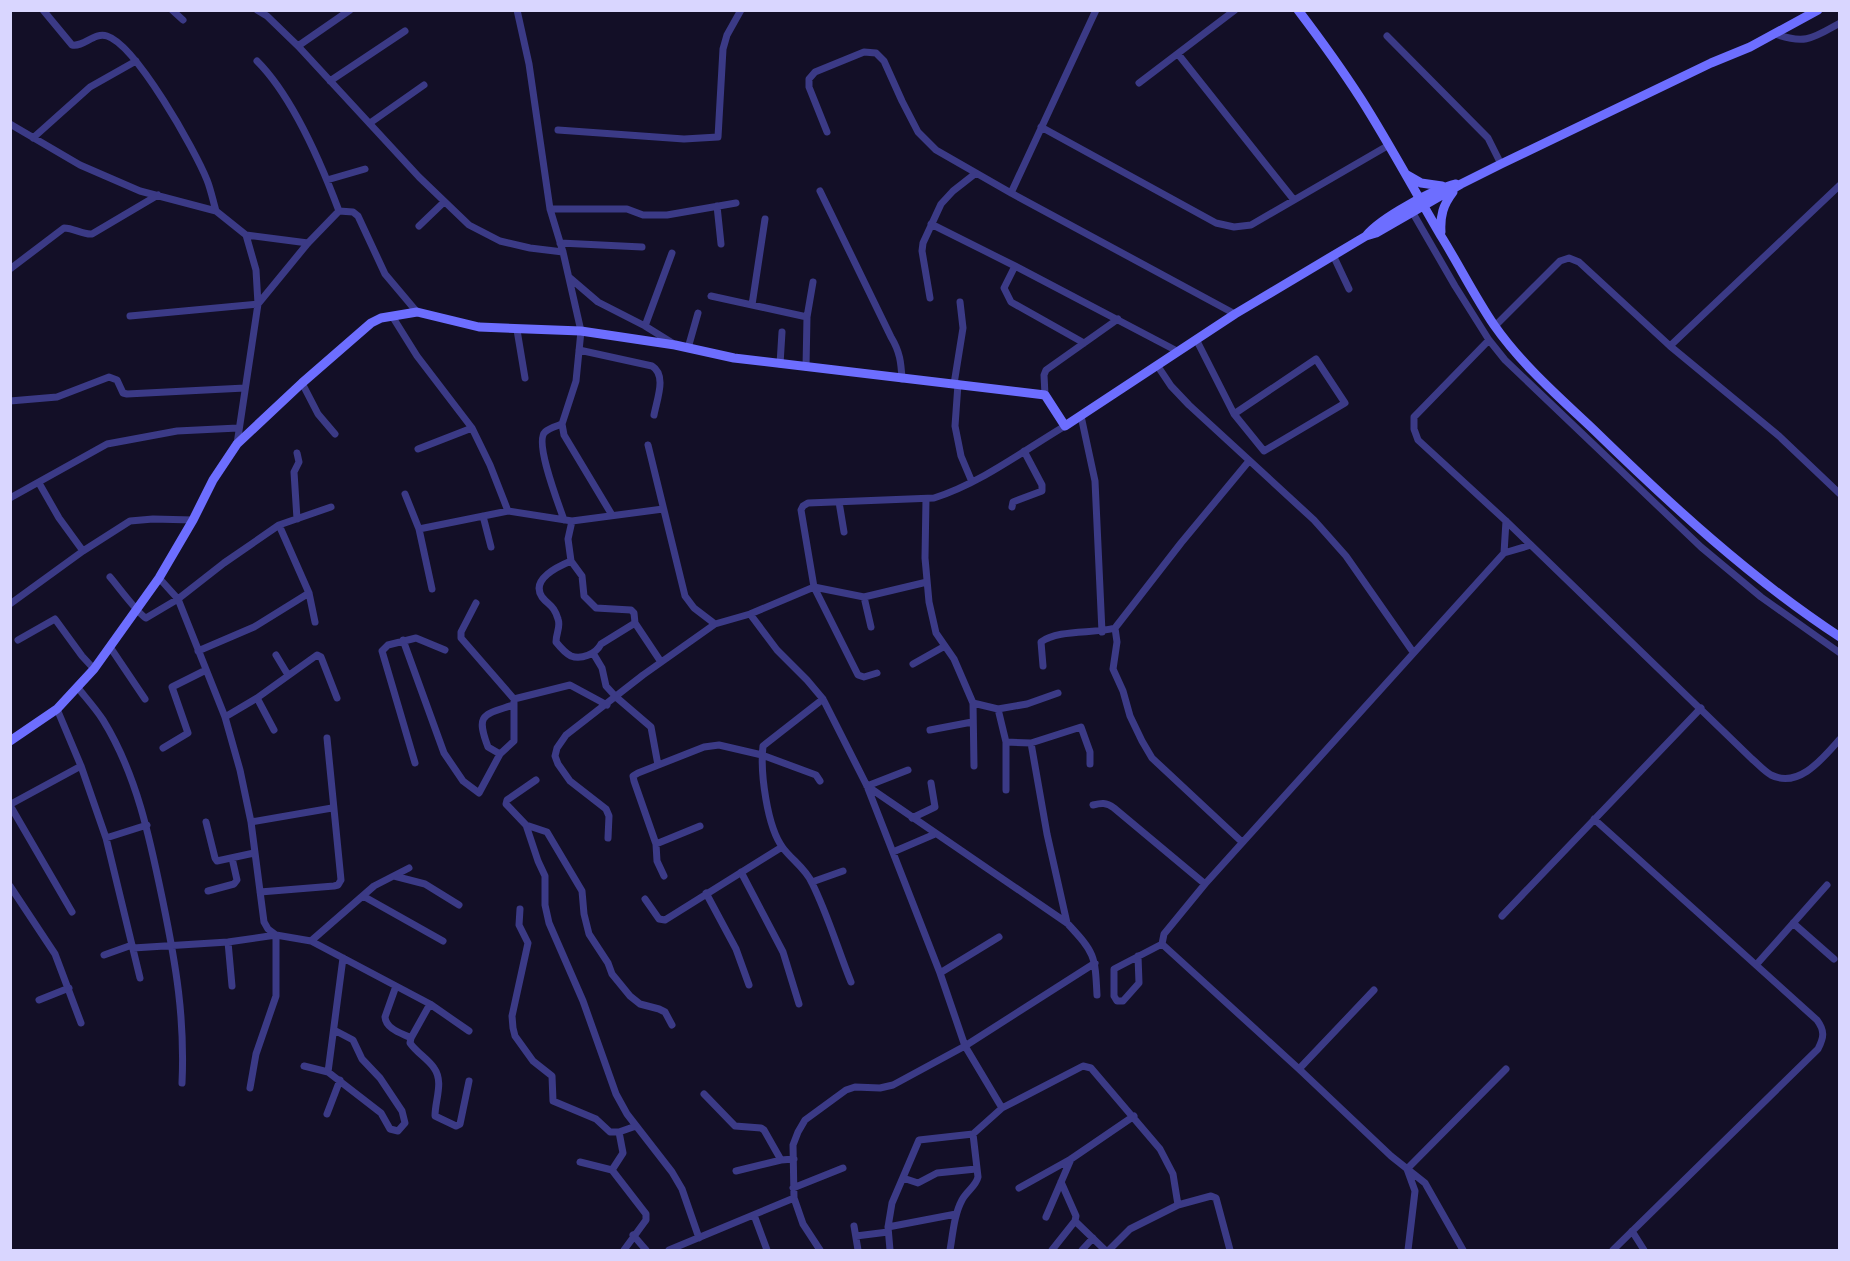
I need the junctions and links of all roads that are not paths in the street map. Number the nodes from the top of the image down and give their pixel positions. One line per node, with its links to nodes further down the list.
1 (43, 10): 19 (street)
2 (172, 10): 12 (street)
3 (257, 10): 11 (street)
4 (350, 10): 17 (street)
5 (517, 10): 47 (street)
6 (741, 10): 27 (street)
7 (1096, 10): 26 (street)
8 (1235, 10): 18 (street)
9 (1298, 10): 30 (main road)
10 (1818, 10): 15 (main road)
11 (270, 13): 17 (street)
12 (183, 20)
13 (1839, 23): 15 (street)
14 (405, 31): 21 (street)
15 (1775, 34): 31 (main road)
16 (1387, 36): 31 (street)
17 (298, 46): 21 (street)
18 (1178, 54): 22 (street); 41 (street)
19 (136, 61): 29 (street); 48 (street)
20 (256, 61): 35 (street)
21 (330, 81): 24 (street)
22 (1139, 83)
23 (424, 85): 24 (street)
24 (370, 123): 42 (street)
25 (10, 124): 29 (street)
26 (1041, 127): 39 (street); 41 (street)
27 (558, 130)
28 (827, 132): 33 (street)
29 (33, 138): 40 (street)
30 (1389, 146): 34 (main road); 41 (street)
31 (1501, 164): 37 (main road)
32 (365, 169): 35 (street)
33 (976, 173): 39 (street); 51 (street)
34 (1405, 174): 37 (main road); 44 (main road)
35 (327, 180): 49 (street)
36 (1839, 185): 88 (street)
37 (1457, 186): 44 (main road); 53 (main road)
38 (820, 191): 96 (street)
39 (1011, 193): 74 (street)
40 (158, 195): 48 (street); 63 (street)
41 (1294, 200)
42 (444, 202): 52 (street); 59 (street)
43 (736, 203): 45 (street)
44 (1421, 203): 46 (main road); 53 (main road)
45 (717, 206): 47 (street); 57 (street)
46 (1411, 208): 61 (main road); 85 (street)
47 (550, 209): 56 (street)
48 (216, 211): 54 (street)
49 (339, 211): 55 (street); 72 (street)
50 (765, 219): 71 (street)
51 (931, 224): 62 (street); 68 (street)
52 (419, 226)
53 (1441, 234): 80 (main road)
54 (246, 235): 55 (street); 70 (street)
55 (308, 243): 70 (street)
56 (560, 243): 58 (street); 59 (street)
57 (721, 244)
58 (642, 247)
59 (563, 252): 64 (street)
60 (672, 253): 79 (street)
61 (1334, 255): 66 (street); 74 (main road)
62 (1015, 266): 78 (street); 86 (street)
63 (10, 269)
64 (568, 276): 79 (street); 82 (street)
65 (813, 282): 77 (street)
66 (1349, 289)
67 (711, 296): 71 (street)
68 (930, 297)
69 (960, 302): 98 (street)
70 (258, 304): 75 (street); 99 (street)
71 (752, 305): 77 (street)
72 (417, 312): 76 (main road); 81 (main road)
73 (698, 314): 89 (street)
74 (1235, 314): 84 (main road)
75 (130, 316)
76 (392, 316): 97 (main road); 110 (street)
77 (807, 317): 94 (street)
78 (1118, 319): 86 (street); 91 (street)
79 (645, 326): 87 (street)
80 (1495, 326): 88 (street); 102 (main road)
81 (517, 330): 82 (main road); 95 (street)
82 (581, 331): 87 (main road); 90 (street)
83 (782, 332): 92 (street)
84 (1196, 339): 91 (main road); 105 (street)
85 (1488, 340): 103 (street); 134 (street)
86 (1084, 343): 100 (street)
87 (675, 345): 89 (main road)
88 (1671, 346): 121 (street)
89 (688, 348): 92 (main road)
90 (579, 350): 104 (street); 107 (street)
91 (1177, 351): 93 (main road)
92 (780, 364): 94 (main road)
93 (1157, 366): 106 (main road); 117 (street)
94 (806, 367): 96 (main road)
95 (525, 378)
96 (902, 379): 98 (main road)
97 (302, 383): 111 (street); 112 (main road)
98 (956, 384): 100 (main road); 118 (street)
99 (245, 388): 101 (street); 109 (street)
100 (1045, 395): 108 (main road)
101 (11, 402)
102 (1566, 404): 103 (street); 161 (main road)
103 (1558, 412): 170 (street)
104 (654, 414)
105 (1234, 414): 105 (street)
106 (1081, 416): 108 (main road); 160 (street)
107 (562, 424): 129 (street); 133 (street)
108 (1065, 426): 115 (street)
109 (238, 428): 112 (street); 119 (street)
110 (472, 428): 114 (street); 128 (street)
111 (335, 434)
112 (237, 444): 132 (main road)
113 (648, 445): 127 (street)
114 (418, 449)
115 (1024, 451): 118 (street); 126 (street)
116 (297, 453): 131 (street)
117 (1249, 461): 159 (street); 168 (street)
118 (972, 482): 123 (street)
119 (39, 483): 122 (street); 140 (street)
120 (405, 494): 136 (street)
121 (1839, 494)
122 (10, 498)
123 (926, 499): 124 (street); 145 (street)
124 (839, 502): 137 (street); 146 (street)
125 (331, 507): 131 (street)
126 (1012, 507)
127 (663, 509): 129 (street); 157 (street)
128 (508, 511): 130 (street); 133 (street)
129 (612, 515): 133 (street)
130 (483, 516): 136 (street); 139 (street)
131 (297, 519): 135 (street)
132 (193, 520): 140 (street); 144 (main road)
133 (568, 520): 142 (street)
134 (1506, 521): 138 (street); 141 (street)
135 (279, 525): 148 (street); 150 (street)
136 (419, 529): 147 (street)
137 (844, 532)
138 (1531, 545): 141 (street); 189 (street)
139 (491, 547)
140 (83, 551): 152 (street)
141 (1504, 553): 168 (street)
142 (571, 561): 156 (street); 169 (street)
143 (110, 577): 153 (street)
144 (159, 578): 150 (street); 153 (main road)
145 (927, 582): 149 (street); 164 (street)
146 (813, 587): 149 (street); 154 (street); 177 (street)
147 (432, 589)
148 (309, 593): 155 (street); 167 (street)
149 (864, 597): 158 (street)
150 (178, 599): 153 (street); 167 (street)
151 (476, 603): 186 (street)
152 (10, 604)
153 (138, 608): 165 (main road)
154 (750, 614): 157 (street); 185 (street)
155 (315, 622)
156 (634, 623): 169 (street); 172 (street)
157 (715, 624): 172 (street)
158 (872, 627)
159 (1115, 628): 160 (street); 227 (street)
160 (1102, 632): 174 (street)
161 (1839, 637)
162 (18, 640): 175 (street)
163 (403, 640): 166 (street); 202 (street); 204 (street)
164 (945, 646): 173 (street); 187 (street)
165 (110, 647): 175 (main road); 184 (street)
166 (445, 650)
167 (198, 651): 176 (street)
168 (1413, 652): 227 (street)
169 (593, 653): 181 (street)
170 (1839, 653)
171 (276, 655): 178 (street)
172 (661, 662): 181 (street)
173 (913, 664)
174 (1042, 666)
175 (94, 669): 179 (main road)
176 (206, 670): 192 (street); 201 (street)
177 (877, 673)
178 (288, 675): 182 (street); 183 (street)
179 (78, 688): 190 (main road); 221 (street)
180 (1058, 693): 191 (street)
181 (616, 697): 188 (street); 206 (street)
182 (258, 698): 192 (street); 194 (street)
183 (337, 698)
184 (145, 699)
185 (823, 699): 203 (street); 213 (street)
186 (514, 702): 188 (street); 202 (street); 202 (street)
187 (973, 702): 191 (street); 193 (street)
188 (607, 705): 226 (street)
189 (1701, 708): 197 (street); 218 (street)
190 (57, 709): 198 (main road); 207 (street)
191 (998, 709): 199 (street)
192 (225, 717): 220 (street)
193 (972, 722): 195 (street); 208 (street)
194 (274, 730)
195 (930, 730)
196 (327, 738): 216 (street)
197 (1839, 739)
198 (10, 741)
199 (1006, 742): 200 (street); 214 (street)
200 (1031, 743): 205 (street); 251 (street)
201 (163, 748)
202 (500, 754)
203 (762, 755): 206 (street); 211 (street); 229 (street)
204 (416, 763)
205 (1090, 764)
206 (658, 765): 228 (street)
207 (81, 766): 225 (street); 249 (street)
208 (974, 766)
209 (908, 770): 213 (street)
210 (536, 780): 222 (street)
211 (820, 781)
212 (932, 783): 217 (street)
213 (867, 786): 217 (street); 230 (street)
214 (1006, 789)
215 (1092, 805): 239 (street)
216 (332, 808): 220 (street); 243 (street)
217 (912, 818): 224 (street)
218 (1594, 819): 250 (street); 266 (street)
219 (206, 822): 232 (street)
220 (251, 822): 231 (street)
221 (147, 825): 225 (street); 260 (street)
222 (526, 825): 280 (street); 297 (street)
223 (700, 826): 228 (street)
224 (935, 834): 230 (street); 251 (street)
225 (106, 838): 259 (street)
226 (608, 838)
227 (1242, 842): 239 (street)
228 (656, 844): 237 (street)
229 (782, 847): 235 (street); 238 (street)
230 (893, 852): 267 (street)
231 (255, 853): 232 (street); 243 (street)
232 (232, 858): 242 (street)
233 (409, 868): 236 (street)
234 (843, 871): 238 (street)
235 (741, 872): 244 (street); 278 (street)
236 (394, 876): 245 (street); 247 (street)
237 (664, 876)
238 (812, 882): 269 (street)
239 (1205, 884): 258 (street)
240 (1827, 885): 252 (street)
241 (10, 886): 273 (street)
242 (208, 891)
243 (260, 892): 253 (street)
244 (706, 893): 246 (street); 270 (street)
245 (363, 897): 255 (street); 256 (street)
246 (645, 899)
247 (459, 905)
248 (520, 909): 298 (street)
249 (72, 912)
250 (1502, 916)
251 (1067, 923): 265 (street)
252 (1793, 923): 264 (street); 266 (street)
253 (276, 935): 255 (street); 257 (street); 292 (street)
254 (999, 937): 267 (street)
255 (311, 941): 263 (street)
256 (443, 941)
257 (228, 942): 260 (street); 271 (street)
258 (1162, 944): 262 (street); 286 (street)
259 (133, 946): 260 (street); 261 (street); 268 (street)
260 (172, 946): 291 (street)
261 (104, 955)
262 (1138, 956): 262 (street)
263 (343, 958): 272 (street); 281 (street)
264 (1834, 959)
265 (1095, 963): 275 (street); 284 (street)
266 (1756, 965): 321 (street)
267 (940, 973): 284 (street)
268 (140, 978)
269 (851, 982)
270 (749, 985)
271 (232, 986)
272 (396, 986): 277 (street); 283 (street)
273 (69, 988): 276 (street); 279 (street)
274 (1374, 990): 286 (street)
275 (1097, 995)
276 (39, 1000)
277 (430, 1004): 282 (street); 283 (street)
278 (800, 1004)
279 (81, 1023)
280 (672, 1025)
281 (334, 1030): 288 (street); 289 (street)
282 (469, 1031)
283 (411, 1038): 290 (street)
284 (965, 1046): 294 (street); 300 (street)
285 (304, 1066): 288 (street)
286 (1299, 1069): 306 (street)
287 (1506, 1069): 306 (street)
288 (328, 1072): 289 (street)
289 (340, 1080): 295 (street)
290 (469, 1081)
291 (182, 1083)
292 (250, 1088)
293 (704, 1094): 302 (street)
294 (1002, 1108): 296 (street); 299 (street)
295 (327, 1114)
296 (1134, 1116): 301 (street); 314 (street)
297 (636, 1125): 298 (street); 324 (street)
298 (619, 1132): 307 (street)
299 (973, 1134): 305 (street); 309 (street)
300 (794, 1159): 302 (street); 311 (street)
301 (1071, 1159): 310 (street); 312 (street)
302 (781, 1160): 308 (street)
303 (580, 1162): 307 (street)
304 (843, 1168): 311 (street)
305 (976, 1169): 309 (street); 315 (street)
306 (1407, 1169): 338 (street); 339 (street)
307 (612, 1170): 322 (street)
308 (736, 1172)
309 (903, 1178): 320 (street)
310 (1061, 1182): 317 (street); 318 (street)
311 (793, 1188): 313 (street)
312 (1019, 1188)
313 (794, 1198): 316 (street); 331 (street)
314 (1178, 1205): 336 (street); 337 (street)
315 (956, 1214): 320 (street); 333 (street)
316 (754, 1215): 324 (street); 330 (street)
317 (1046, 1217)
318 (1075, 1221): 325 (street); 334 (street)
319 (854, 1226): 323 (street)
320 (888, 1229): 323 (street); 326 (street)
321 (1632, 1231): 340 (street); 341 (street)
322 (633, 1235): 327 (street); 328 (street)
323 (856, 1236): 332 (street)
324 (699, 1238): 329 (street)
325 (1093, 1238): 335 (street); 336 (street)
326 (889, 1250)
327 (624, 1251)
328 (646, 1251)
329 (669, 1251)
330 (767, 1251)
331 (820, 1251)
332 (858, 1251)
333 (950, 1251)
334 (1052, 1251)
335 (1082, 1251)
336 (1106, 1251)
337 (1230, 1251)
338 (1408, 1251)
339 (1463, 1251)
340 (1612, 1251)
341 (1644, 1251)

